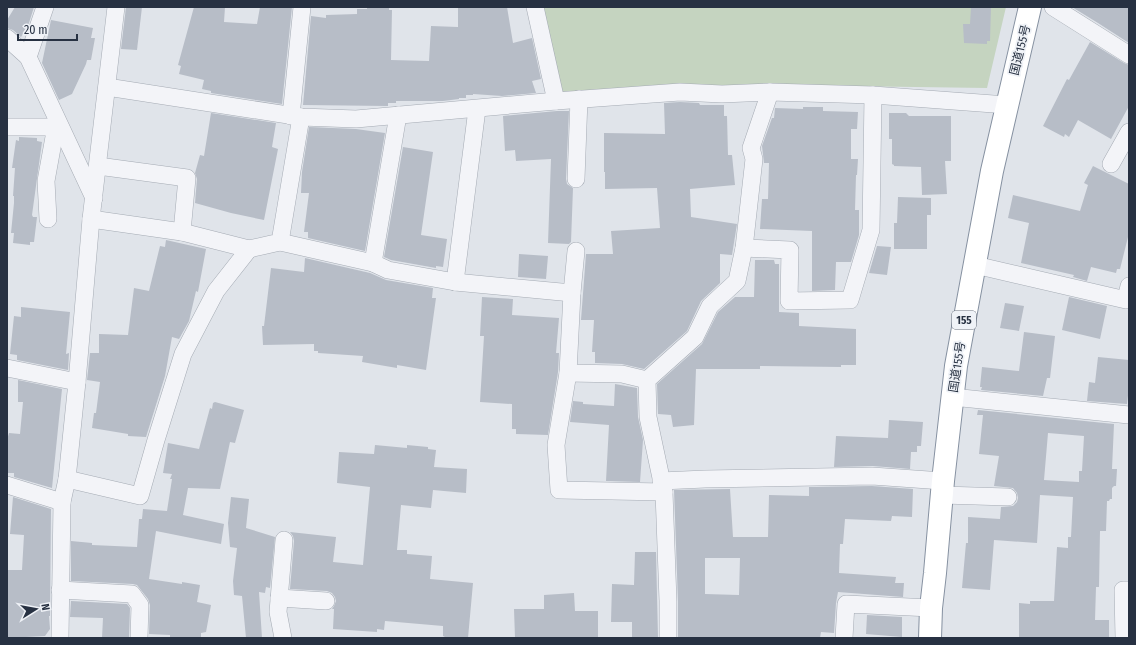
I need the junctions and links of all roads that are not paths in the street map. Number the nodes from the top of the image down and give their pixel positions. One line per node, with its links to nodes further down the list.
1 (44, 7): 9 (street)
2 (116, 7): 10 (street)
3 (302, 7): 18 (street)
4 (535, 7): 14 (street)
5 (1030, 7): 15 (highway, 国道155号 / 155)
6 (1053, 7): 8 (street)
7 (7, 38): 9 (street)
8 (1129, 55)
9 (28, 57): 19 (street)
10 (107, 87): 18 (street); 23 (street)
11 (770, 92): 12 (street); 13 (street); 30 (street)
12 (873, 95): 15 (street); 30 (street)
13 (579, 99): 14 (street); 24 (street)
14 (556, 101): 16 (street)
15 (1007, 104): 34 (highway, 国道155号 / 155)
16 (477, 108): 17 (street); 35 (street)
17 (398, 115): 18 (street); 33 (street)
18 (296, 116): 29 (street)
19 (58, 126): 20 (street); 25 (street); 26 (street)
20 (7, 127)
21 (1129, 132): 22 (street)
22 (1111, 164)
23 (98, 166): 25 (street); 28 (street)
24 (576, 179)
25 (94, 198): 27 (street)
26 (48, 219)
27 (91, 219): 28 (street); 41 (street)
28 (182, 232): 31 (street)
29 (280, 242): 31 (street); 33 (street)
30 (744, 248): 40 (street)
31 (249, 249): 44 (street)
32 (576, 251): 37 (street)
33 (373, 263): 35 (street)
34 (975, 265): 36 (street); 42 (highway, 国道155号 / 155)
35 (455, 282): 37 (street)
36 (1129, 286)
37 (572, 293): 39 (street)
38 (7, 368): 41 (street)
39 (568, 373): 40 (street); 46 (street)
40 (647, 380): 46 (street)
41 (77, 382): 44 (street)
42 (952, 397): 43 (street); 47 (highway, 国道155号 / 155)
43 (1129, 414)
44 (67, 479): 49 (street)
45 (7, 485): 49 (street)
46 (663, 487): 47 (street); 59 (street)
47 (942, 488): 48 (street); 55 (highway, 国道155号 / 155)
48 (1008, 497)
49 (62, 502): 51 (street)
50 (284, 540): 53 (street)
51 (60, 590): 56 (street); 57 (street)
52 (1129, 590): 62 (street)
53 (279, 598): 54 (street); 58 (street)
54 (326, 601)
55 (931, 608): 60 (street); 61 (highway, 国道155号 / 155)
56 (60, 638)
57 (139, 638)
58 (283, 638)
59 (668, 638)
60 (844, 638)
61 (930, 638)
62 (1124, 638)

